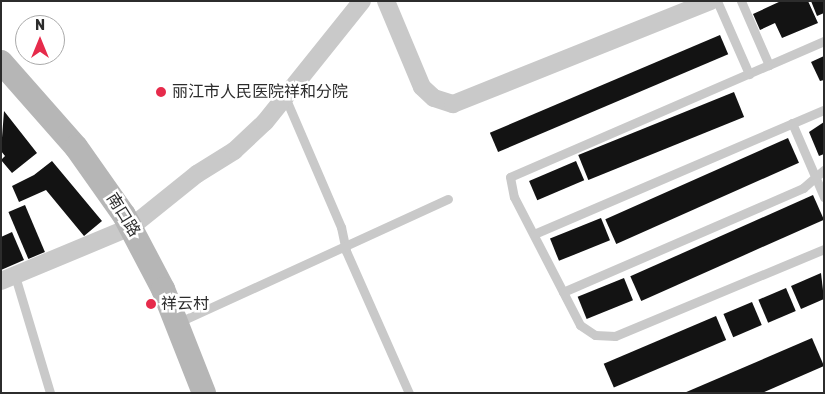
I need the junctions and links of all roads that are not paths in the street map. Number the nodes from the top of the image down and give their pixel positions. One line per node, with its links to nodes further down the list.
1 (362, 1): 10 (street)
2 (386, 1): 3 (street)
3 (710, 1)
4 (717, 1): 9 (lane)
5 (741, 1): 8 (lane)
6 (824, 41): 8 (lane)
7 (1, 62): 17 (main road, 南口路)
8 (769, 65): 9 (lane)
9 (749, 74): 18 (lane)
10 (285, 97): 17 (street); 19 (lane)
11 (824, 110): 12 (lane)
12 (792, 123): 14 (lane); 18 (lane)
13 (824, 170): 14 (lane)
14 (815, 177): 15 (lane); 22 (lane)
15 (824, 197)
16 (448, 199): 19 (lane)
17 (131, 227): 21 (street); 23 (main road, 南口路)
18 (534, 234): 22 (lane)
19 (345, 246): 23 (lane); 26 (lane)
20 (824, 249): 22 (lane)
21 (8, 278): 24 (lane)
22 (563, 292)
23 (177, 323): 25 (main road, 南口路)
24 (50, 393)
25 (204, 393)
26 (409, 393)

